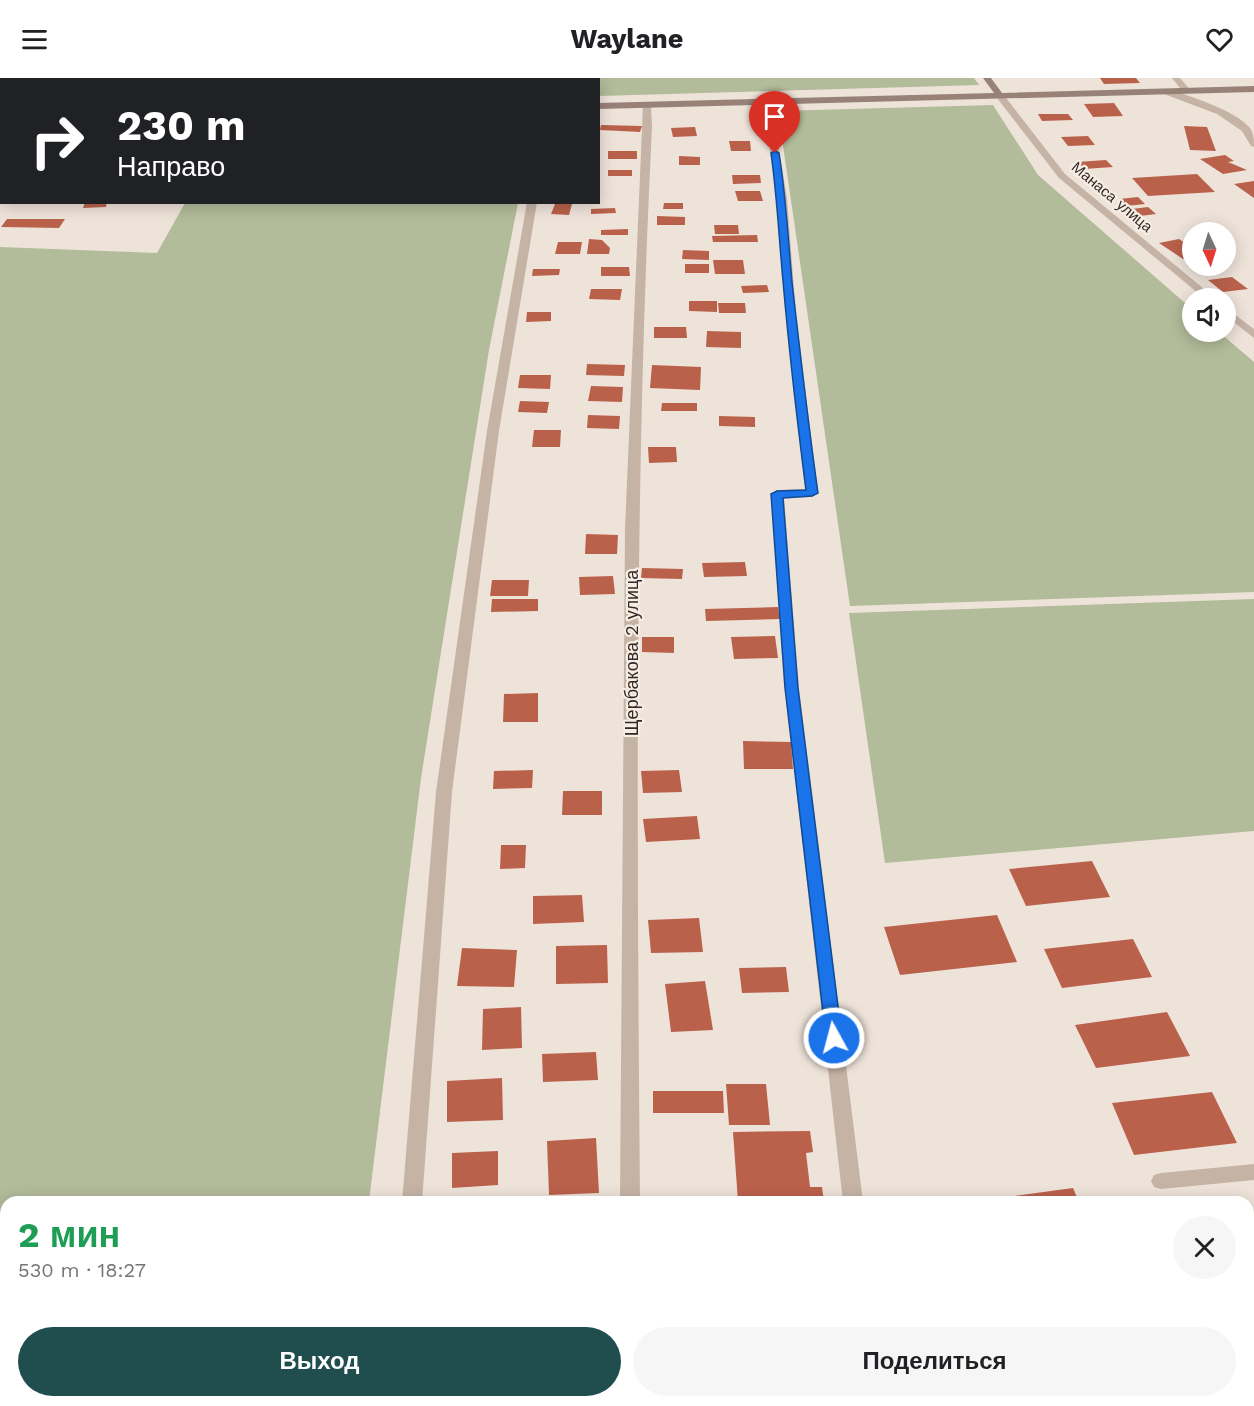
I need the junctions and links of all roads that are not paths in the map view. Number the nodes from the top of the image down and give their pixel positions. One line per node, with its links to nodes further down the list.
1 (987, 78): 6 (street, Манаса улица)
2 (1176, 78): 4 (street)
3 (1254, 89): 4 (street)
4 (1187, 91): 5 (street)
5 (1167, 92): 6 (street); 10 (street)
6 (1000, 96): 7 (street); 12 (street, Манаса улица)
7 (767, 102): 8 (street); 19 (street)
8 (647, 105): 9 (street); 18 (street, Щербакова 2 улица)
9 (600, 106)
10 (1254, 144)
11 (532, 204): 17 (street)
12 (1198, 288)
13 (1236, 320): 14 (street)
14 (1254, 335)
15 (1254, 1172): 16 (street)
16 (1161, 1181)
17 (412, 1196)
18 (630, 1196)
19 (853, 1196)

